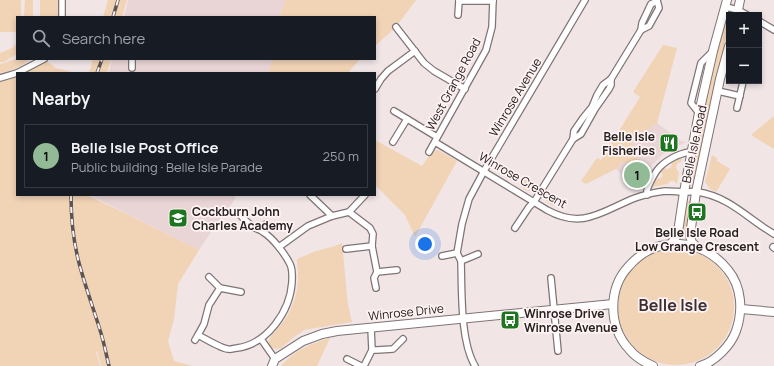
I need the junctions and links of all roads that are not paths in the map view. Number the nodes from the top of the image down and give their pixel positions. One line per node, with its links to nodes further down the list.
1 (62, 0): 11 (street)
2 (459, 0): 6 (street); 10 (street)
3 (585, 0): 35 (street, Winrose Avenue)
4 (657, 0): 41 (street)
5 (740, 0): 9 (street)
6 (493, 1): 25 (street, West Grange Road)
7 (726, 3): 8 (street); 34 (street, Belle Isle Road)
8 (737, 12)
9 (738, 12)
10 (458, 15)
11 (62, 16)
12 (762, 24): 14 (street)
13 (396, 27): 16 (street)
14 (774, 30)
15 (729, 48): 26 (street, Belle Isle Road)
16 (415, 51): 24 (street); 25 (street)
17 (42, 60): 20 (street)
18 (132, 60): 19 (street)
19 (132, 68)
20 (19, 72)
21 (16, 73): 22 (street)
22 (0, 78)
23 (743, 84): 27 (street)
24 (376, 88)
25 (465, 89): 31 (street, West Grange Road)
26 (718, 91): 27 (street); 37 (street, Belle Isle Road)
27 (740, 96): 28 (street)
28 (738, 108)
29 (394, 111): 30 (street, Winrose Crescent)
30 (407, 119): 31 (street, Winrose Crescent); 32 (street)
31 (436, 139): 33 (street, West Grange Road); 35 (street, Winrose Crescent)
32 (393, 142)
33 (429, 152)
34 (691, 152): 36 (street, Belle Isle Road); 38 (street)
35 (484, 171): 41 (street, Winrose Crescent); 54 (street, Winrose Avenue)
36 (684, 192): 37 (street, Winrose Crescent); 38 (street, Winrose Crescent); 49 (street, Belle Isle Road)
37 (696, 192): 48 (street, Winrose Crescent); 51 (street, Belle Isle Road)
38 (647, 195): 41 (street, Winrose Crescent)
39 (311, 196): 44 (street)
40 (365, 196): 42 (street)
41 (534, 202): 46 (street)
42 (349, 212): 44 (street); 50 (street)
43 (240, 216): 47 (street)
44 (332, 216): 52 (street)
45 (266, 224): 47 (street)
46 (515, 228)
47 (263, 231): 52 (street)
48 (774, 234)
49 (671, 244): 51 (street); 65 (street)
50 (372, 246): 53 (street); 59 (street)
51 (696, 246): 66 (street)
52 (279, 248): 71 (street)
53 (346, 249)
54 (457, 253): 56 (street); 57 (street)
55 (478, 254): 57 (street)
56 (442, 256)
57 (461, 261): 69 (street)
58 (397, 270): 59 (street)
59 (377, 272): 63 (street)
60 (209, 278): 62 (street)
61 (551, 278): 67 (street)
62 (220, 288): 64 (street); 71 (street)
63 (376, 288)
64 (241, 292)
65 (613, 304): 67 (street, Winrose Drive); 80 (street)
66 (741, 309): 68 (street); 81 (street)
67 (554, 310): 69 (street, Winrose Drive); 74 (street)
68 (774, 312)
69 (463, 318): 70 (street, Winrose Drive); 79 (street)
70 (371, 328): 73 (street); 76 (street, Winrose Drive)
71 (261, 339): 76 (street)
72 (403, 340): 73 (street)
73 (372, 350): 78 (street)
74 (558, 351)
75 (347, 359): 77 (street)
76 (274, 362)
77 (361, 366)
78 (364, 366)
79 (475, 366)
80 (653, 366)
81 (700, 366)

